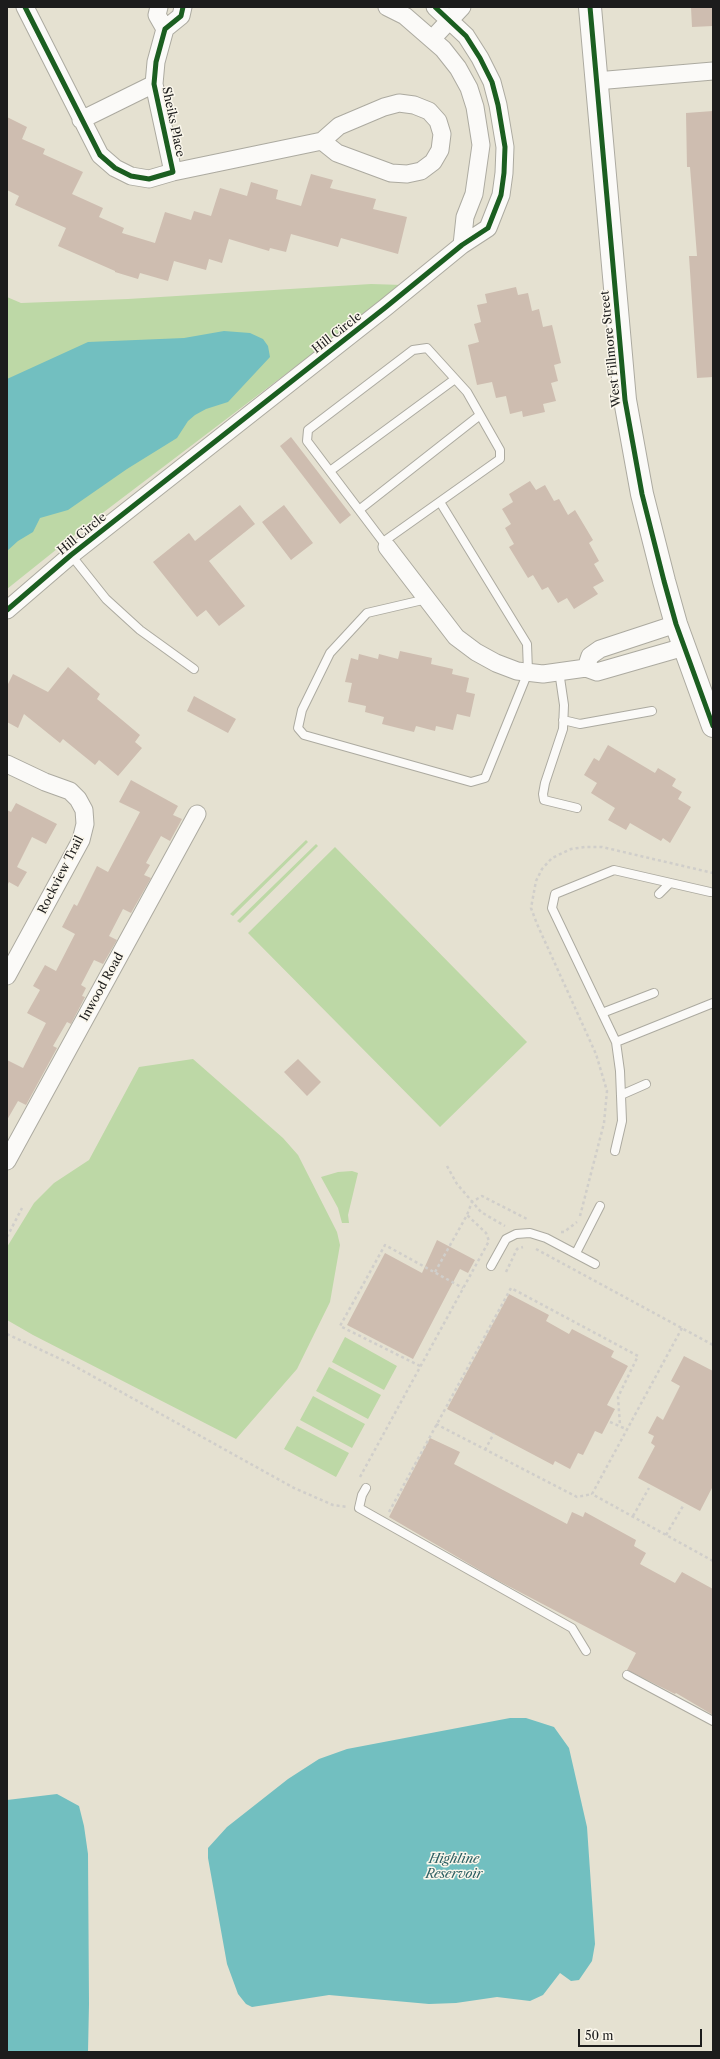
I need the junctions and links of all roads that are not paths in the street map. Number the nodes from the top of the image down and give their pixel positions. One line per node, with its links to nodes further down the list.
1 (25, 7): 14 (street, Sheiks Place)
2 (159, 7): 9 (street)
3 (183, 7): 9 (street)
4 (387, 7): 10 (street)
5 (435, 7): 8 (street, Hill Circle)
6 (462, 7): 8 (street)
7 (590, 7): 12 (main road, West Fillmore Street)
8 (450, 20): 10 (street); 17 (street, Hill Circle)
9 (165, 29): 13 (street, Sheiks Place)
10 (432, 38): 17 (street)
11 (713, 71): 12 (street)
12 (596, 82): 27 (main road, West Fillmore Street)
13 (154, 84): 14 (street); 16 (street, Sheiks Place)
14 (81, 120): 16 (street, Sheiks Place)
15 (322, 141): 15 (street, Sheiks Place); 16 (street, Sheiks Place)
16 (173, 172)
17 (462, 245): 24 (street, Hill Circle)
18 (455, 379): 19 (lane); 20 (lane); 20 (lane)
19 (480, 414): 21 (lane); 22 (lane)
20 (330, 471): 22 (lane)
21 (440, 502): 23 (lane); 31 (lane)
22 (359, 510): 23 (lane)
23 (385, 544): 25 (street)
24 (71, 555): 26 (street, Hill Circle); 30 (lane)
25 (427, 599): 31 (street); 31 (lane)
26 (7, 610)
27 (676, 624): 28 (main road, West Fillmore Street); 29 (street)
28 (684, 647): 29 (street); 35 (main road, West Fillmore Street)
29 (586, 668): 32 (street)
30 (194, 669)
31 (528, 672): 32 (street)
32 (559, 672): 34 (lane)
33 (652, 711): 34 (lane)
34 (563, 720): 37 (lane)
35 (713, 726)
36 (7, 764): 42 (street, Rockview Trail)
37 (577, 808)
38 (197, 814): 50 (street, Inwood Road)
39 (670, 883): 40 (lane); 41 (lane); 45 (lane)
40 (710, 892)
41 (659, 894)
42 (7, 976)
43 (654, 993): 45 (lane)
44 (713, 1003): 46 (lane)
45 (602, 1013): 46 (lane)
46 (616, 1042): 48 (lane)
47 (646, 1084): 48 (lane)
48 (621, 1095): 49 (lane)
49 (615, 1151)
50 (7, 1161)
51 (600, 1206): 52 (lane)
52 (576, 1253): 53 (lane); 54 (lane)
53 (595, 1264)
54 (491, 1266)
55 (366, 1488): 56 (lane)
56 (586, 1651)
57 (628, 1675): 58 (lane)
58 (713, 1721)

